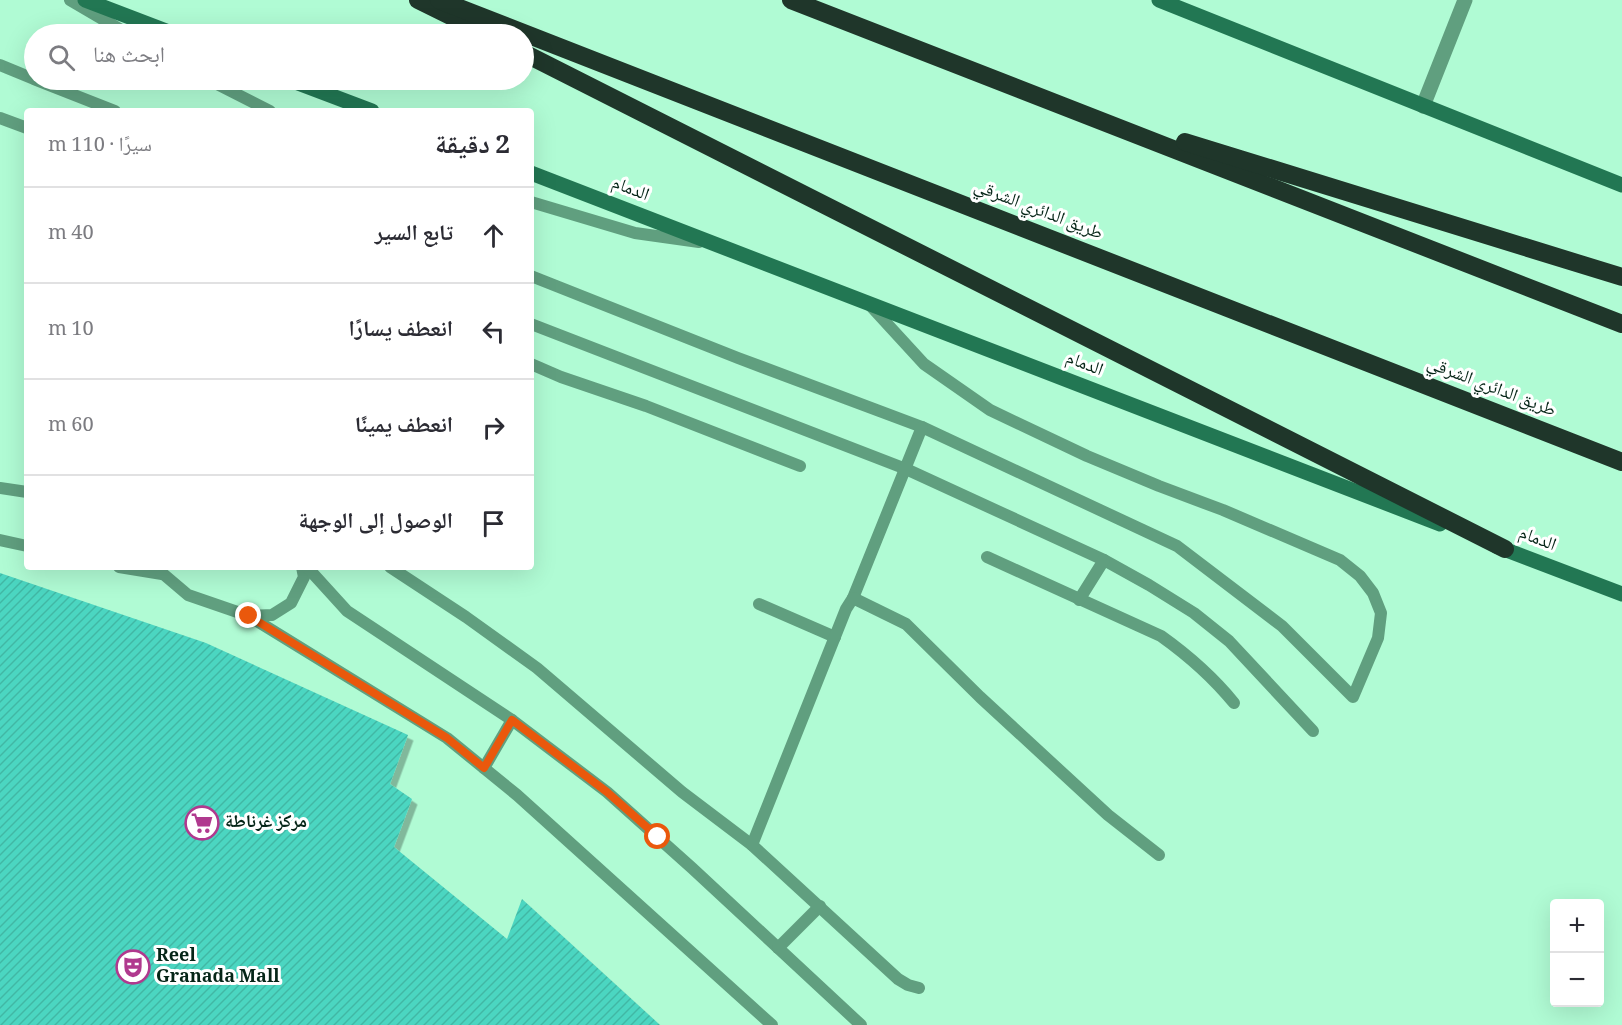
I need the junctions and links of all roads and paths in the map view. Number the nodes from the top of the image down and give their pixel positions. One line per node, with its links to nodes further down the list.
1 (70, 0): 8 (lane)
2 (85, 0): 9 (street)
3 (418, 0): 10 (highway)
4 (439, 0): 11 (highway, طريق الدائري الشرقي)
5 (791, 0): 19 (highway)
6 (1159, 0): 20 (street)
7 (1465, 0): 20 (street)
8 (111, 24)
9 (148, 24)
10 (467, 24)
11 (500, 24)
12 (534, 37): 37 (highway, طريق الدائري الشرقي)
13 (534, 58): 44 (highway)
14 (0, 65): 15 (lane)
15 (24, 75)
16 (62, 90): 21 (lane)
17 (229, 90): 22 (lane)
18 (316, 90): 23 (street)
19 (1041, 98): 31 (highway); 33 (highway)
20 (1423, 106): 27 (street)
21 (108, 108)
22 (264, 108)
23 (364, 108)
24 (0, 118): 25 (lane)
25 (24, 127)
26 (534, 174): 29 (street, الدمام)
27 (1622, 185)
28 (534, 203): 29 (lane)
29 (716, 244): 32 (street, الدمام)
30 (534, 277): 36 (lane)
31 (1622, 277)
32 (867, 302): 36 (lane); 44 (street, الدمام)
33 (1622, 324)
34 (534, 325): 39 (lane)
35 (534, 365): 38 (lane)
36 (922, 427): 39 (lane)
37 (1622, 462)
38 (800, 466)
39 (906, 469): 46 (lane); 52 (lane)
40 (0, 488): 41 (lane)
41 (24, 492)
42 (0, 540): 43 (lane)
43 (24, 545)
44 (1505, 549): 51 (street, الدمام)
45 (987, 557): 53 (lane)
46 (1104, 560): 53 (lane); 59 (lane)
47 (303, 570): 55 (lane)
48 (310, 570): 58 (lane)
49 (395, 570): 61 (lane)
50 (161, 571): 55 (lane)
51 (1622, 594)
52 (853, 598): 56 (lane); 62 (lane)
53 (1078, 600): 57 (lane)
54 (759, 604): 56 (lane)
55 (249, 616): 60 (lane)
56 (835, 637): 61 (lane)
57 (1234, 703)
58 (512, 720): 60 (lane); 64 (lane)
59 (1313, 731)
60 (484, 768): 67 (lane)
61 (752, 845): 63 (lane)
62 (1158, 855)
63 (820, 906): 64 (lane); 65 (lane)
64 (778, 948): 66 (lane)
65 (919, 988)
66 (858, 1024)
67 (772, 1025)

